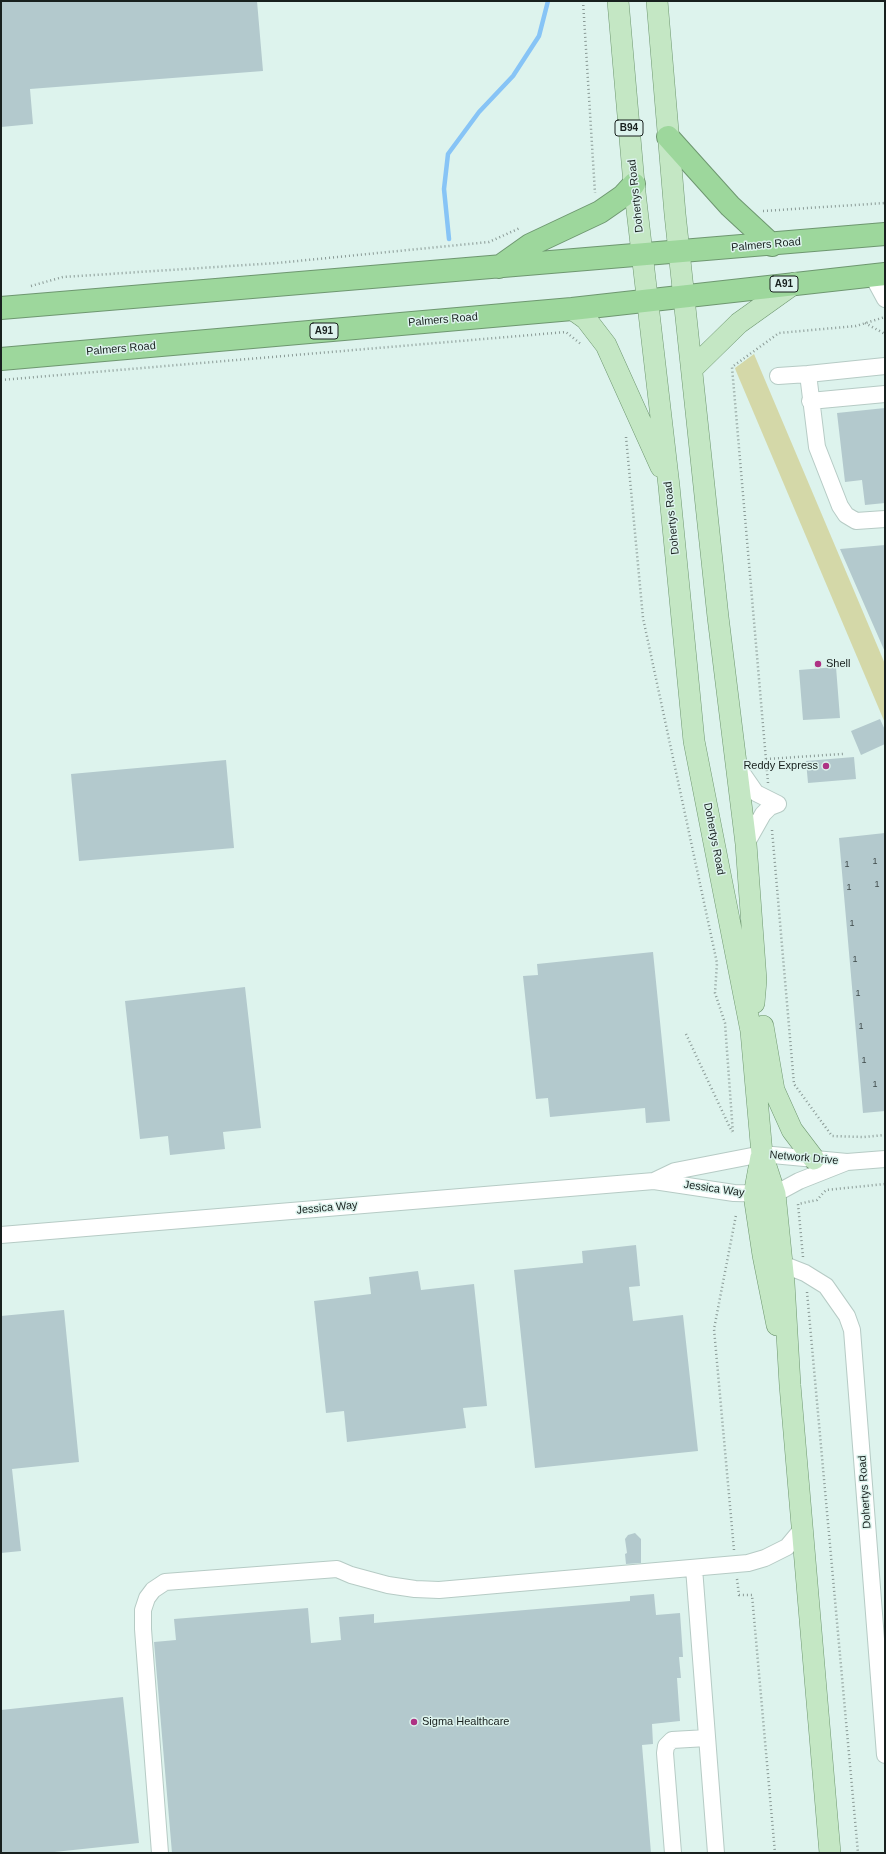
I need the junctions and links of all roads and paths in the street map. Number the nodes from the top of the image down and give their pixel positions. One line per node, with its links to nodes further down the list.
1 (583, 1): 6 (path)
2 (618, 1): 5 (main road, Dohertys Road / B94)
3 (657, 1): 4 (main road, Dohertys Road / B94)
4 (668, 137): 11 (highway); 12 (main road, Dohertys Road / B94)
5 (634, 184): 13 (main road, Dohertys Road / B94); 14 (highway)
6 (588, 196)
7 (885, 203): 8 (path)
8 (760, 212)
9 (525, 226): 17 (path)
10 (885, 234): 11 (highway, Palmers Road)
11 (772, 245): 12 (highway, Palmers Road)
12 (679, 253): 13 (highway, Palmers Road); 18 (main road, Dohertys Road / B94)
13 (642, 256): 14 (highway, Palmers Road); 20 (main road, Dohertys Road / B94)
14 (498, 268): 21 (highway, Palmers Road)
15 (879, 274): 16 (highway, Palmers Road / A91); 19 (street)
16 (794, 283): 18 (highway, Palmers Road / A91); 29 (main road)
17 (27, 287)
18 (684, 296): 20 (highway, Palmers Road / A91); 29 (main road, Dohertys Road / B94)
19 (885, 299)
20 (648, 300): 22 (highway, Palmers Road / A91); 36 (main road, Dohertys Road / B94)
21 (1, 308)
22 (572, 309): 27 (highway, Palmers Road / A91); 36 (main road)
23 (885, 317): 24 (path)
24 (866, 323): 25 (path); 39 (path)
25 (885, 334)
26 (584, 347): 32 (path)
27 (1, 359)
28 (885, 366): 30 (street)
29 (692, 369): 40 (main road, Dohertys Road / B94)
30 (808, 374): 31 (street); 34 (street)
31 (778, 376)
32 (1, 380)
33 (885, 394): 34 (street)
34 (810, 401): 37 (street)
35 (626, 431): 45 (path)
36 (669, 486): 44 (main road, Dohertys Road / B94)
37 (885, 519)
38 (843, 754): 39 (path)
39 (766, 759): 41 (path)
40 (737, 766): 41 (street); 42 (main road, Dohertys Road / B94)
41 (770, 804): 42 (street); 46 (path)
42 (746, 844): 43 (main road, Dohertys Road / B94)
43 (756, 980): 44 (main road, Dohertys Road / B94); 48 (main road)
44 (751, 1031): 47 (main road, Dohertys Road / B94)
45 (686, 1034)
46 (885, 1135)
47 (762, 1154): 48 (street, Network Drive); 51 (street, Jessica Way); 53 (main road, Dohertys Road / B94); 54 (main road, Dohertys Road / B94)
48 (814, 1159): 50 (street, Network Drive)
49 (885, 1159): 50 (street, Network Drive)
50 (847, 1162): 53 (street, Network Drive)
51 (654, 1181): 54 (street, Jessica Way); 56 (street, Jessica Way)
52 (885, 1184): 58 (path)
53 (775, 1194): 54 (street, Jessica Way); 57 (main road, Dohertys Road / B94)
54 (754, 1195): 59 (main road, Dohertys Road / B94)
55 (736, 1215): 61 (path)
56 (1, 1235)
57 (782, 1264): 58 (street, Dohertys Road); 59 (main road, Dohertys Road / B94)
58 (805, 1272): 64 (street, Dohertys Road); 70 (path)
59 (790, 1384): 60 (main road, Dohertys Road / B94)
60 (802, 1529): 61 (street); 69 (main road, Dohertys Road / B94)
61 (736, 1564): 62 (street); 68 (path)
62 (694, 1568): 63 (street); 65 (street)
63 (707, 1738): 66 (street); 67 (street)
64 (885, 1755)
65 (160, 1853)
66 (673, 1853)
67 (716, 1853)
68 (775, 1853)
69 (830, 1853)
70 (858, 1853)

